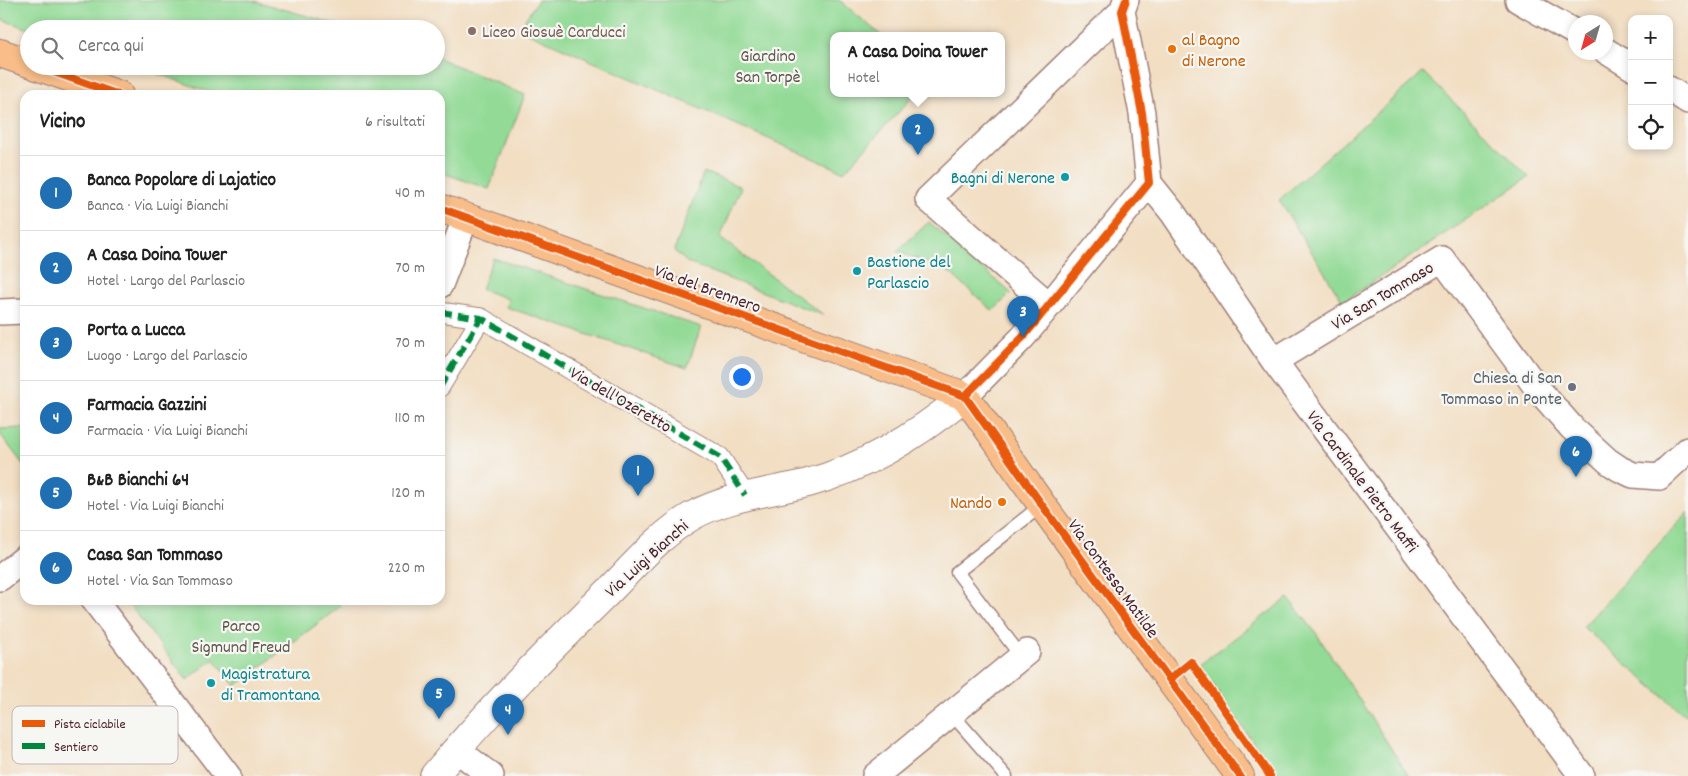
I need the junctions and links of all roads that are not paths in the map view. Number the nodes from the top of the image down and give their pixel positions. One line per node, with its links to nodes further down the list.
1 (1518, 0): 3 (street)
2 (1124, 5): 12 (street); 16 (street)
3 (1568, 28)
4 (0, 53): 6 (main road)
5 (1613, 55): 7 (street)
6 (20, 60)
7 (1628, 65)
8 (62, 75): 9 (main road)
9 (104, 90)
10 (1673, 92): 11 (street)
11 (1688, 101)
12 (1149, 183): 16 (street); 21 (street, Via Cardinale Pietro Maffi)
13 (445, 210): 14 (main road, Via del Brennero)
14 (466, 217): 15 (street); 23 (main road, Via del Brennero)
15 (445, 271)
16 (1049, 305): 23 (street)
17 (20, 311): 18 (street)
18 (0, 312)
19 (445, 313): 20 (street)
20 (482, 318): 22 (street); 25 (street, Via dell'Ozeretto)
21 (1274, 361): 24 (street, Via San Tommaso); 41 (street, Via Cardinale Pietro Maffi)
22 (445, 379)
23 (965, 396): 25 (street, Via Luigi Bianchi); 26 (main road, Via Contessa Matilde)
24 (1688, 450)
25 (745, 495): 34 (street, Via Luigi Bianchi)
26 (1042, 506): 30 (lane); 40 (main road, Via Contessa Matilde)
27 (20, 562): 28 (street)
28 (0, 578)
29 (98, 605): 31 (street)
30 (1022, 652): 33 (street)
31 (175, 706)
32 (178, 710): 35 (street)
33 (951, 713): 38 (street); 39 (lane)
34 (456, 749): 36 (street, Via Luigi Bianchi); 37 (street)
35 (228, 776)
36 (434, 776)
37 (491, 776)
38 (875, 776)
39 (1006, 776)
40 (1240, 776)
41 (1582, 776)

